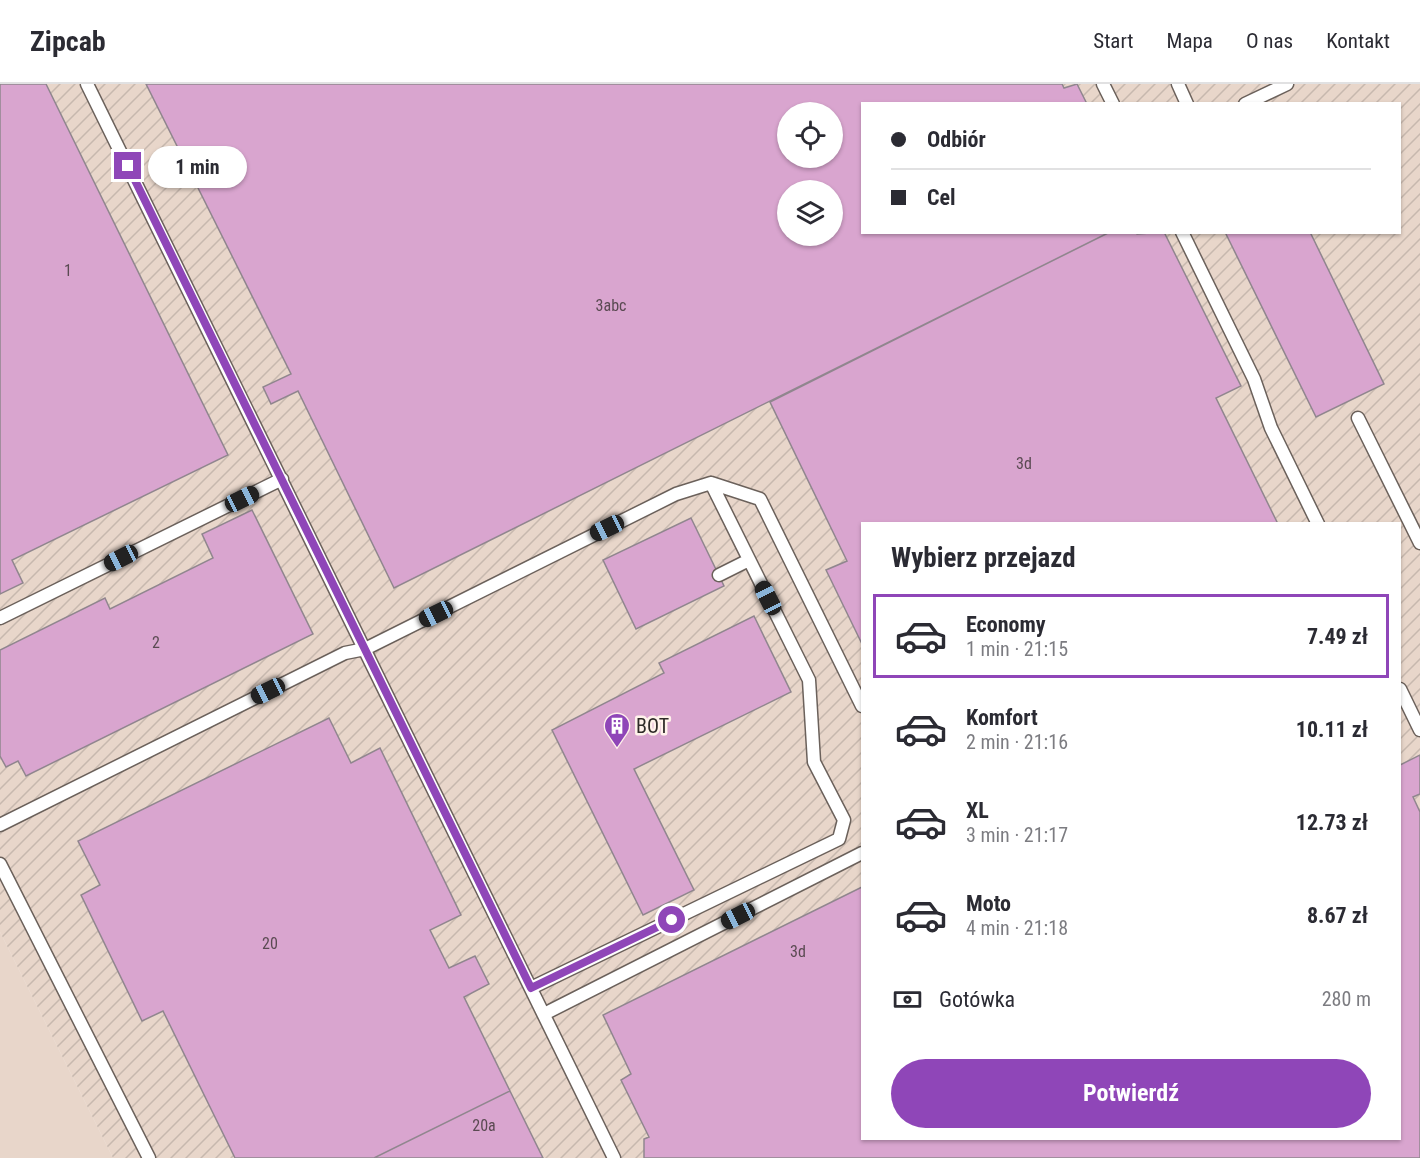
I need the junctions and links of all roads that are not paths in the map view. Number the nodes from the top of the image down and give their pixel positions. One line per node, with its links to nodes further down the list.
1 (87, 84): 10 (lane)
2 (1103, 84): 5 (lane)
3 (1178, 84): 6 (lane)
4 (1287, 84): 7 (lane)
5 (1112, 102)
6 (1186, 102)
7 (1249, 102)
8 (1183, 234): 12 (lane)
9 (1358, 418): 13 (lane)
10 (282, 479): 16 (lane); 17 (lane)
11 (711, 483): 14 (lane); 17 (lane); 19 (lane)
12 (1317, 522)
13 (1420, 543)
14 (748, 560): 15 (lane); 24 (lane)
15 (719, 575)
16 (0, 618)
17 (365, 649): 21 (lane); 24 (lane)
18 (1401, 691): 20 (lane)
19 (861, 704)
20 (1420, 730)
21 (0, 825)
22 (861, 855): 25 (lane)
23 (0, 864): 26 (lane)
24 (531, 988): 25 (lane)
25 (544, 1014): 27 (lane)
26 (149, 1158)
27 (614, 1158)

